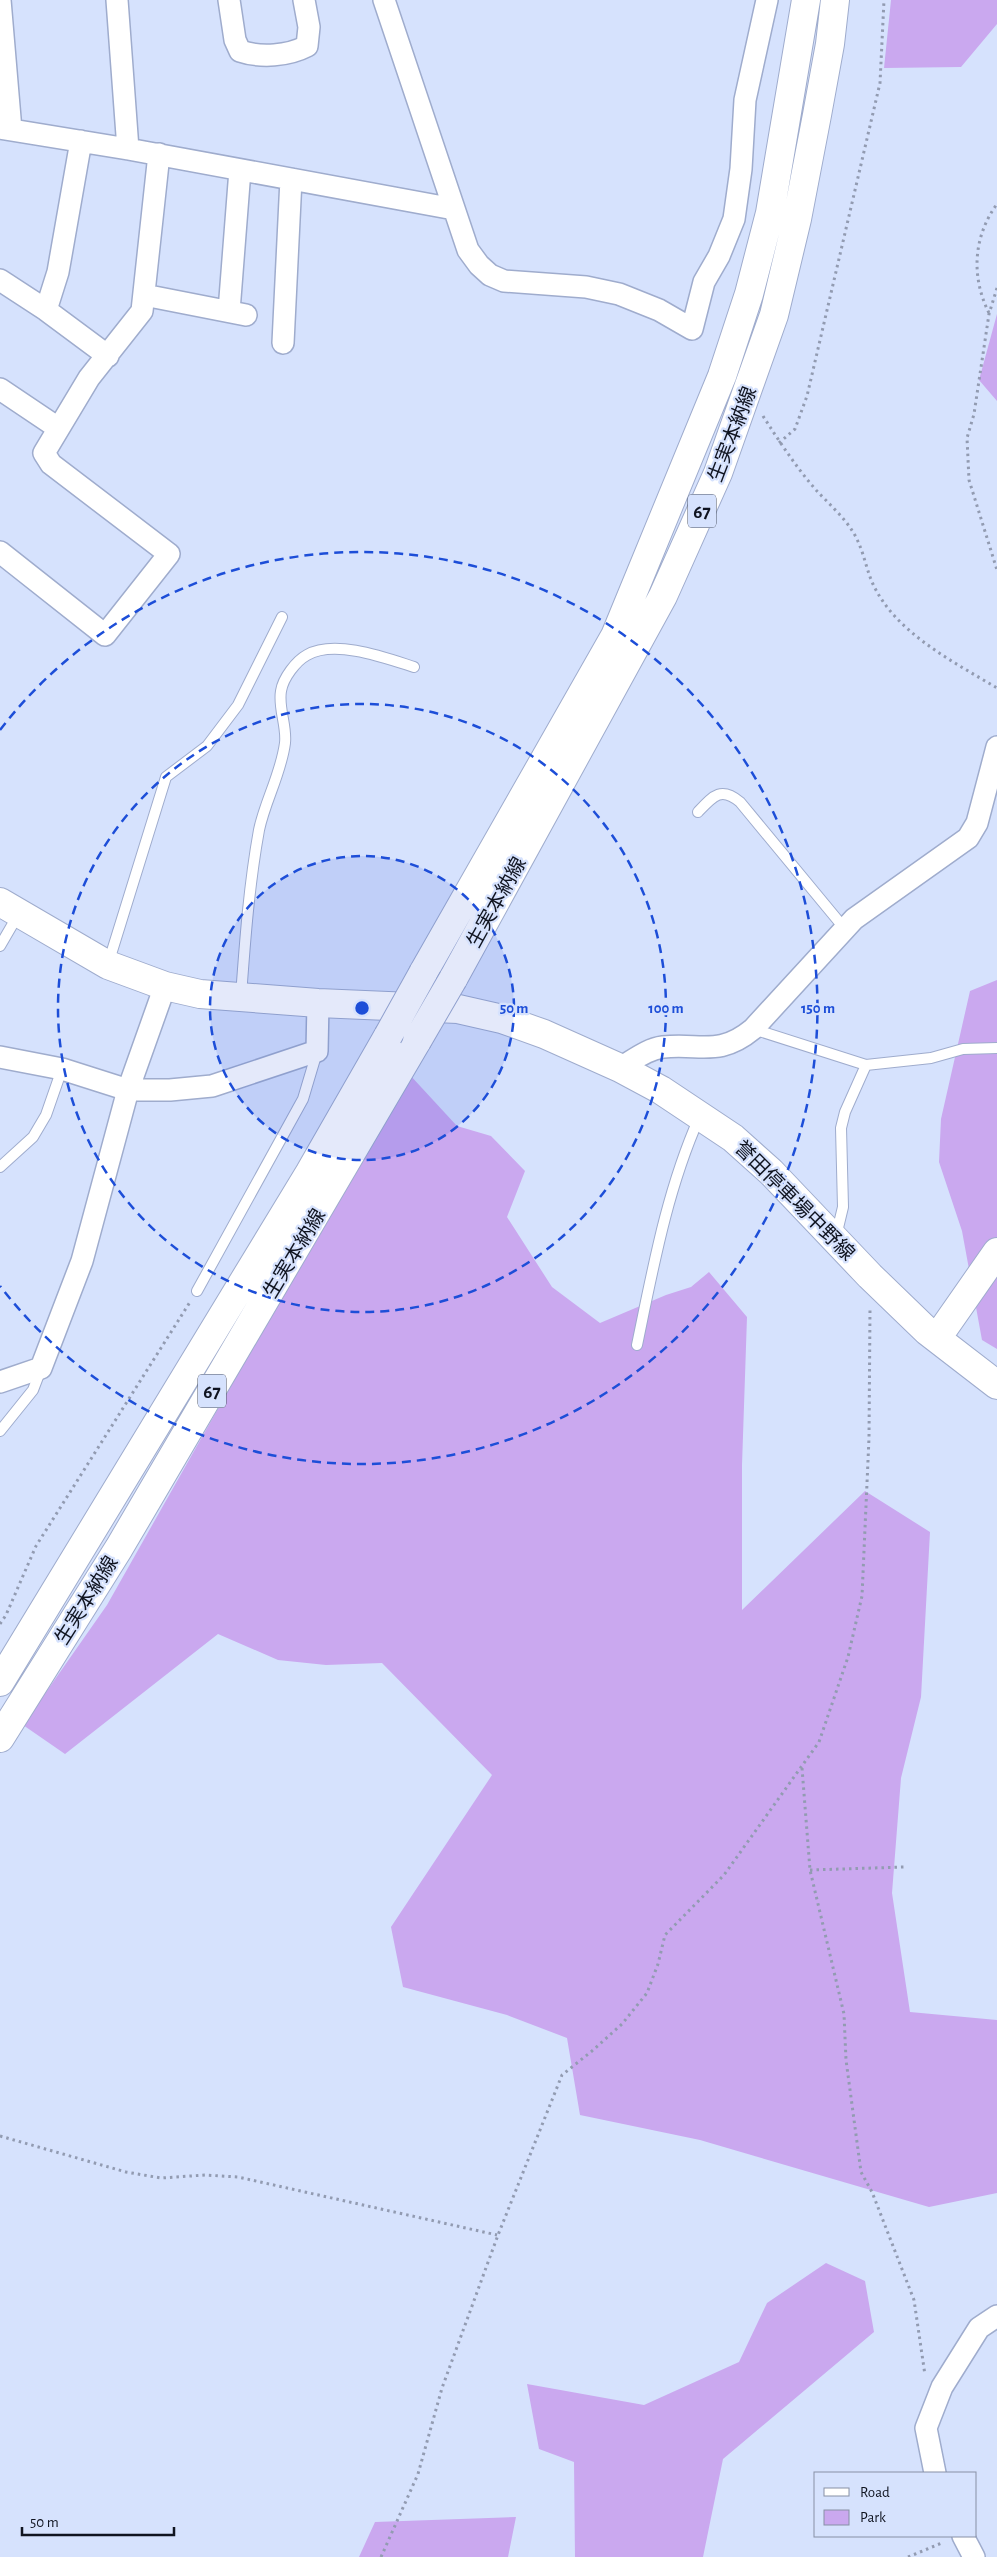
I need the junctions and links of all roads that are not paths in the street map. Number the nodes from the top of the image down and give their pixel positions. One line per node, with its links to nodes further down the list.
1 (0, 0): 9 (street)
2 (117, 0): 11 (street)
3 (229, 0): 4 (street)
4 (304, 0)
5 (384, 0): 15 (street)
6 (767, 0): 15 (street)
7 (806, 0): 54 (main road, 生実本納線 / 67, bridge)
8 (835, 0): 55 (main road, 生実本納線 / 67, bridge)
9 (6, 128): 10 (street)
10 (80, 141): 11 (street); 18 (street)
11 (128, 149): 12 (street)
12 (159, 154): 13 (street); 17 (street)
13 (240, 170): 14 (street); 17 (street)
14 (291, 179): 15 (street); 19 (street)
15 (454, 209)
16 (0, 280): 18 (street)
17 (144, 295): 20 (street)
18 (46, 310): 20 (street)
19 (283, 343)
20 (108, 356): 22 (street)
21 (0, 389): 22 (street)
22 (58, 428): 23 (street)
23 (0, 552)
24 (282, 617): 31 (lane)
25 (414, 667): 33 (lane)
26 (997, 747): 29 (street)
27 (698, 812): 29 (lane)
28 (9, 908): 30 (lane); 31 (main road, 誉田停車場中野線)
29 (845, 929): 35 (street)
30 (0, 946)
31 (108, 965): 32 (main road, 誉田停車場中野線)
32 (165, 986): 33 (main road, 誉田停車場中野線); 42 (street)
33 (241, 997): 34 (main road, 誉田停車場中野線)
34 (318, 1003): 37 (street); 40 (main road, 誉田停車場中野線)
35 (753, 1030): 39 (lane); 40 (street)
36 (997, 1048): 39 (lane)
37 (317, 1051): 42 (street); 47 (lane)
38 (0, 1057): 41 (street)
39 (866, 1065): 45 (lane)
40 (620, 1068): 43 (main road, 誉田停車場中野線)
41 (62, 1069): 42 (street); 44 (lane)
42 (128, 1090): 50 (street)
43 (700, 1114): 45 (main road, 誉田停車場中野線); 49 (lane)
44 (0, 1168)
45 (835, 1239): 48 (main road, 誉田停車場中野線)
46 (997, 1252): 48 (main road)
47 (197, 1291)
48 (937, 1338): 52 (main road, 誉田停車場中野線)
49 (637, 1345)
50 (41, 1368): 51 (street); 53 (lane)
51 (0, 1382)
52 (997, 1385)
53 (0, 1431)
54 (0, 1682)
55 (0, 1738)
56 (997, 2316): 57 (street)
57 (935, 2472)
58 (956, 2538): 59 (street)
59 (974, 2557)

